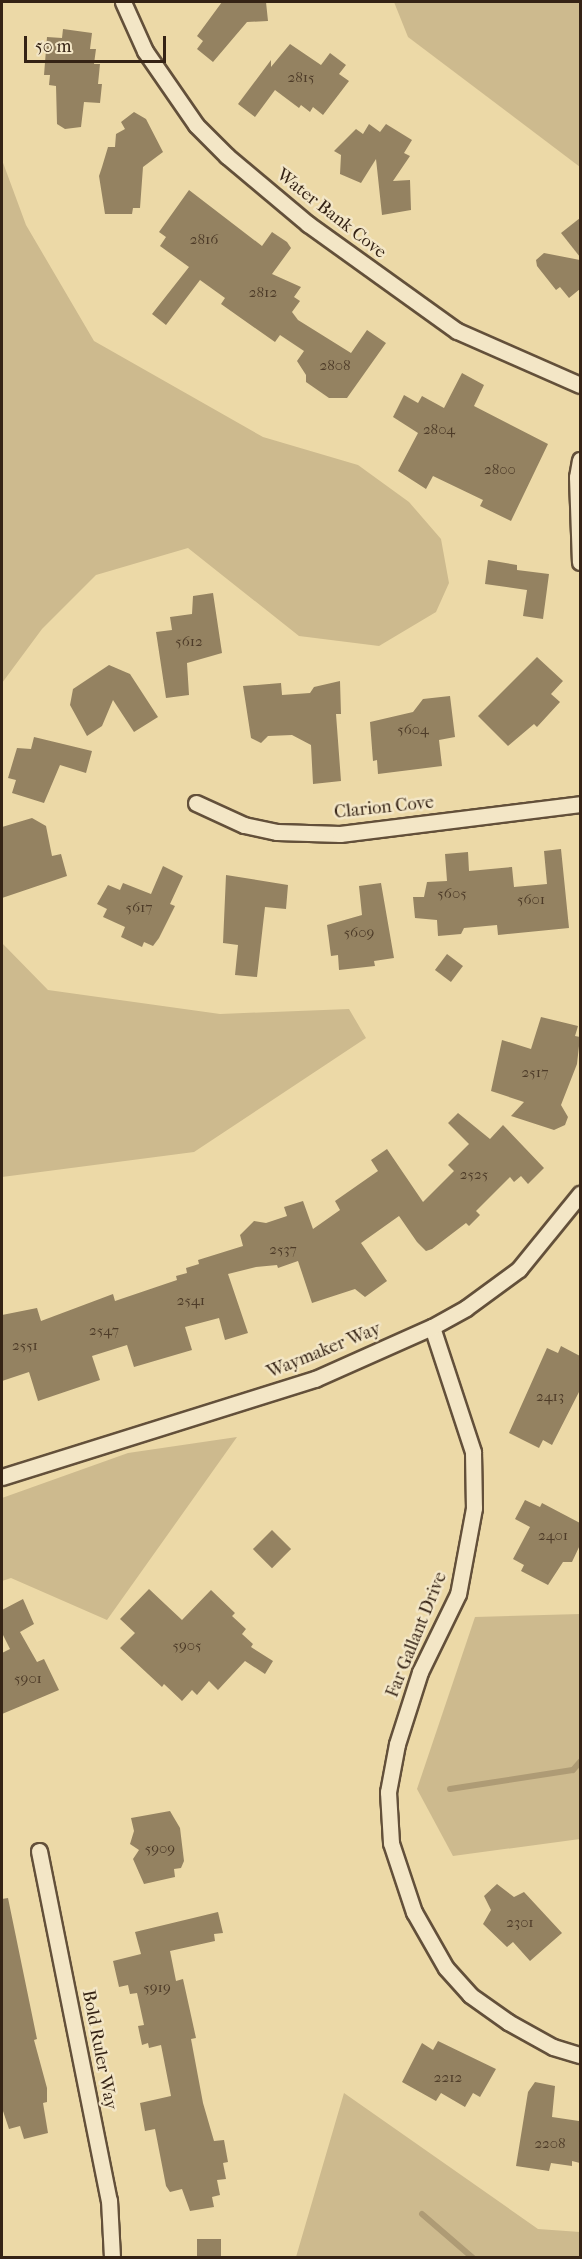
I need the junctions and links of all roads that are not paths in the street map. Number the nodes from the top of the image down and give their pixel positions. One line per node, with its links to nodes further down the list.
1 (123, 2): 2 (street, Water Bank Cove)
2 (580, 386)
3 (580, 460): 4 (street)
4 (580, 562)
5 (196, 803): 6 (street, Clarion Cove)
6 (580, 804)
7 (580, 1194): 8 (street, Waymaker Way)
8 (432, 1327): 9 (street, Waymaker Way); 11 (street, Far Gallant Drive)
9 (2, 1477)
10 (39, 1851): 12 (street, Bold Ruler Way)
11 (580, 2055)
12 (112, 2258)

